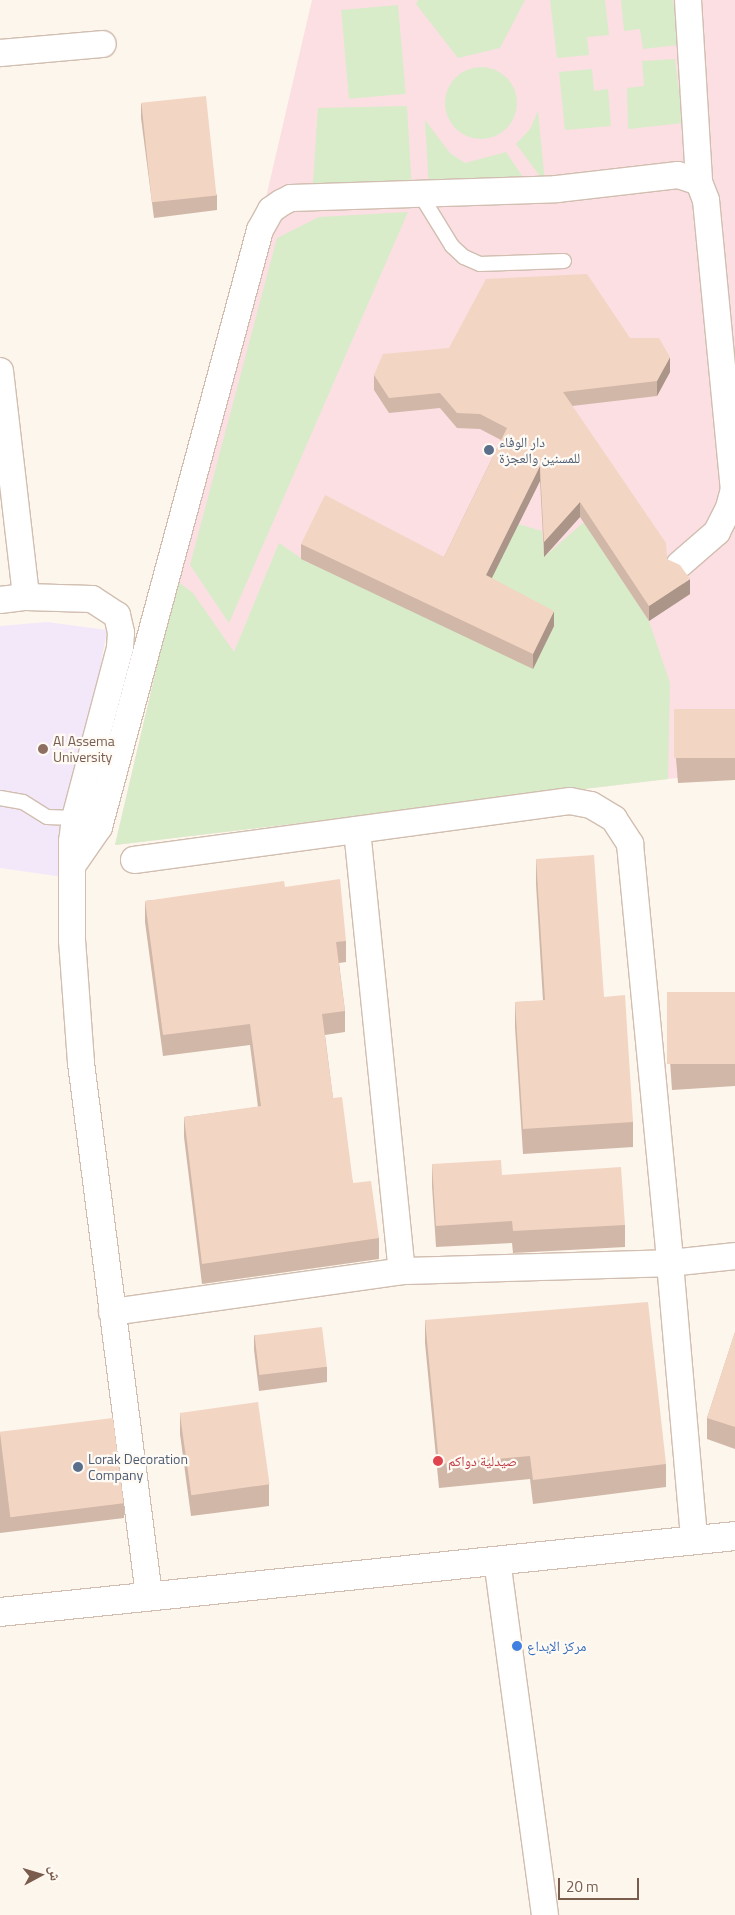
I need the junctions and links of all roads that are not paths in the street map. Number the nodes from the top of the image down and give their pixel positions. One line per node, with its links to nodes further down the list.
1 (688, 0): 4 (street)
2 (103, 44): 3 (street)
3 (0, 53)
4 (698, 182): 5 (street); 8 (street)
5 (420, 194): 6 (lane); 15 (street)
6 (564, 261)
7 (0, 371): 9 (street)
8 (679, 565)
9 (26, 597): 10 (street); 12 (street)
10 (0, 600)
11 (0, 798): 12 (lane)
12 (75, 818): 15 (street)
13 (356, 830): 14 (street); 17 (street); 18 (street)
14 (134, 860)
15 (74, 863): 19 (street)
16 (735, 1256): 17 (street)
17 (670, 1264): 18 (street); 21 (street)
18 (402, 1271): 19 (street)
19 (112, 1312): 23 (street)
20 (735, 1536): 21 (street)
21 (694, 1540): 22 (street)
22 (497, 1560): 23 (street); 25 (street)
23 (149, 1596): 24 (street)
24 (0, 1612)
25 (545, 1915)

